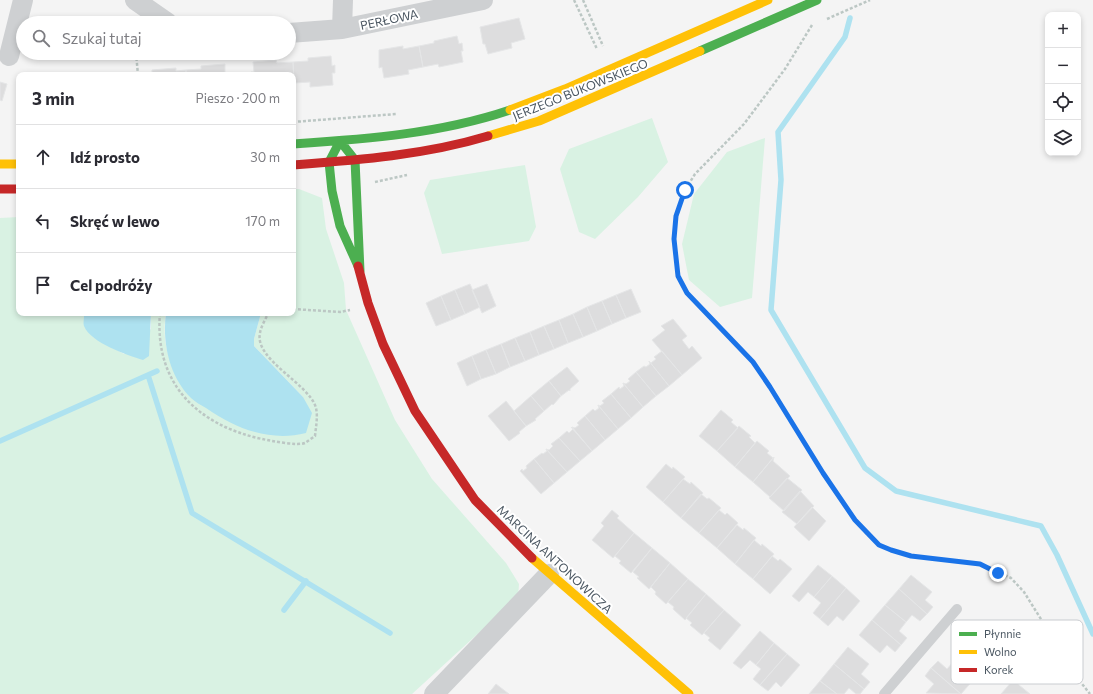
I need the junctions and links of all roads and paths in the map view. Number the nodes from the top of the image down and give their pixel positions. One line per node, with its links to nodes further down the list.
1 (23, 0): 9 (street)
2 (135, 0): 10 (street)
3 (343, 0): 13 (street, PERŁOWA)
4 (483, 0): 13 (street, PERŁOWA)
5 (574, 0): 16 (path)
6 (583, 0): 15 (path)
7 (768, 0): 22 (street, JERZEGO BUKOWSKIEGO)
8 (817, 0): 24 (street, JERZEGO BUKOWSKIEGO)
9 (19, 16)
10 (158, 16)
11 (812, 25): 38 (path)
12 (16, 28): 17 (street)
13 (342, 29): 14 (street, PERŁOWA)
14 (296, 33)
15 (603, 46)
16 (597, 49)
17 (9, 56)
18 (137, 60): 19 (path)
19 (138, 72)
20 (401, 113): 21 (path)
21 (296, 122)
22 (340, 141): 23 (street, JERZEGO BUKOWSKIEGO); 24 (street); 25 (street)
23 (296, 144)
24 (355, 160): 25 (street, JERZEGO BUKOWSKIEGO); 31 (street, MARCINA ANTONOWICZA)
25 (329, 162): 28 (street, JERZEGO BUKOWSKIEGO); 31 (street, MARCINA ANTONOWICZA)
26 (0, 164): 27 (street)
27 (16, 164)
28 (296, 165)
29 (0, 189): 30 (street)
30 (16, 189)
31 (360, 271): 36 (street, MARCINA ANTONOWICZA)
32 (296, 309): 33 (path)
33 (353, 310)
34 (160, 316): 35 (path)
35 (267, 316)
36 (550, 574): 40 (street); 41 (street, MARCINA ANTONOWICZA)
37 (956, 609): 42 (lane)
38 (1042, 620)
39 (1082, 684): 43 (path)
40 (434, 694)
41 (689, 694)
42 (884, 694)
43 (1090, 694)

